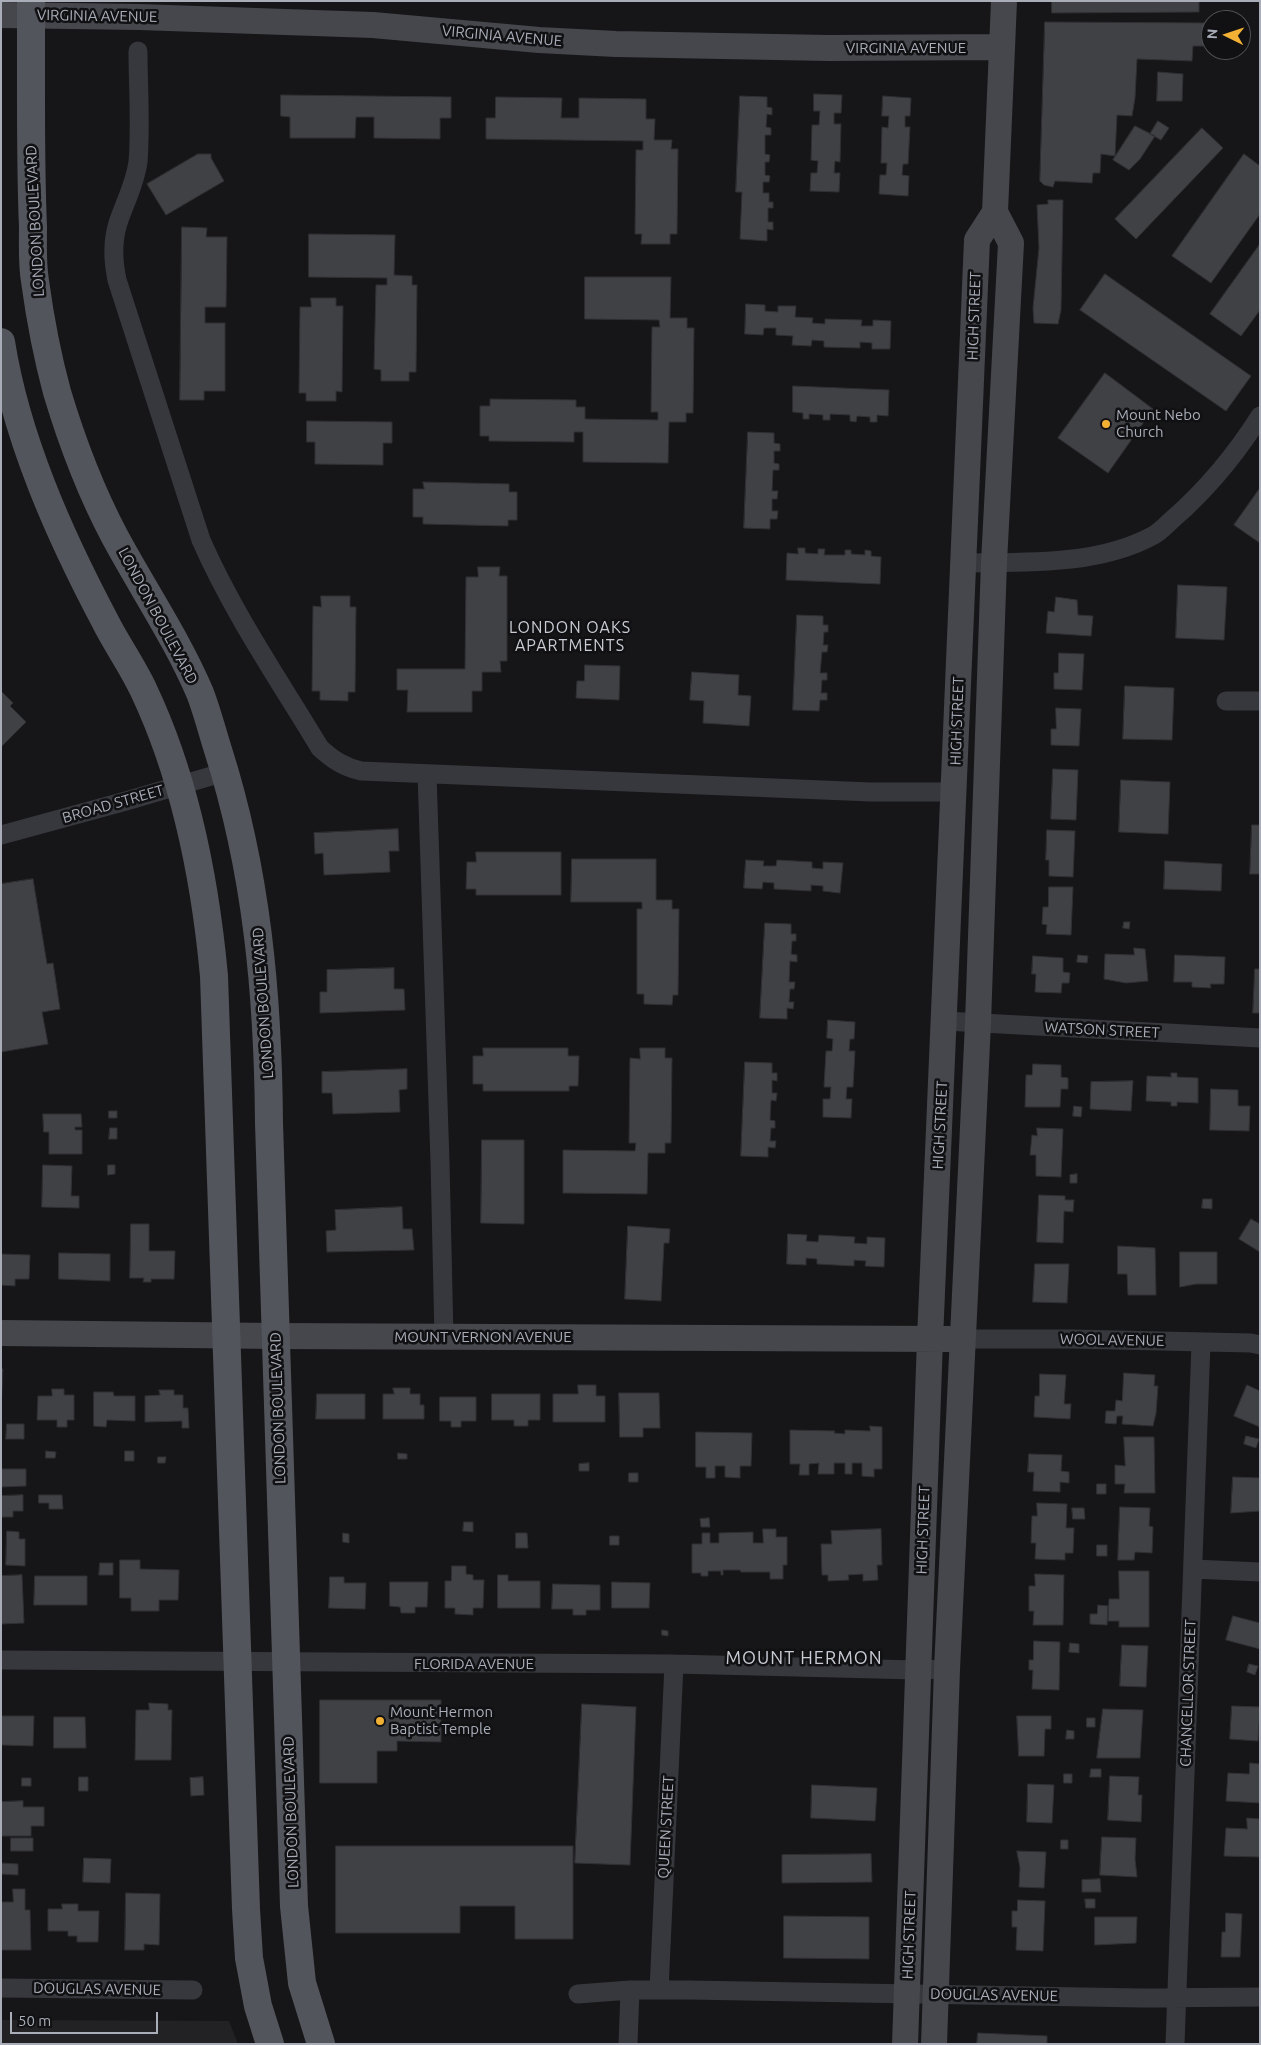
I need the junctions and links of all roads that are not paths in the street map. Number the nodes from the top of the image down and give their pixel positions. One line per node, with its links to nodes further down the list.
1 (31, 1): 13 (main road, LONDON BOULEVARD, bridge)
2 (1004, 1): 4 (main road, HIGH STREET)
3 (1, 15): 4 (main road, VIRGINIA AVENUE)
4 (1002, 47): 6 (main road, HIGH STREET)
5 (138, 51): 14 (street)
6 (995, 212): 9 (main road, HIGH STREET); 10 (main road, HIGH STREET)
7 (1, 342): 15 (main road)
8 (1260, 416): 10 (street)
9 (964, 562): 10 (street); 16 (main road, HIGH STREET)
10 (994, 562): 19 (main road, HIGH STREET)
11 (1226, 701): 12 (street)
12 (1260, 701)
13 (225, 772): 15 (street, BROAD STREET); 23 (main road, LONDON BOULEVARD)
14 (427, 774): 16 (street); 24 (street)
15 (179, 786): 17 (street, BROAD STREET); 22 (main road)
16 (954, 792): 18 (main road, HIGH STREET)
17 (1, 835)
18 (944, 1021): 19 (street, WATSON STREET); 25 (main road, HIGH STREET)
19 (978, 1023): 20 (street, WATSON STREET); 26 (main road, HIGH STREET)
20 (1260, 1038)
21 (1, 1332): 22 (main road, MOUNT VERNON AVENUE)
22 (226, 1335): 23 (main road, MOUNT VERNON AVENUE); 32 (main road)
23 (276, 1336): 24 (main road, MOUNT VERNON AVENUE); 33 (main road, LONDON BOULEVARD)
24 (444, 1337): 25 (main road, MOUNT VERNON AVENUE)
25 (930, 1339): 26 (main road, MOUNT VERNON AVENUE); 36 (main road, HIGH STREET)
26 (964, 1339): 27 (street, WOOL AVENUE); 35 (main road, HIGH STREET)
27 (1201, 1343): 28 (street, WOOL AVENUE); 29 (street, CHANCELLOR STREET)
28 (1260, 1345)
29 (1193, 1569): 30 (street); 44 (street, CHANCELLOR STREET)
30 (1260, 1572)
31 (1, 1660): 32 (street, FLORIDA AVENUE)
32 (237, 1662): 33 (street, FLORIDA AVENUE); 46 (main road)
33 (286, 1663): 34 (street, FLORIDA AVENUE); 47 (main road, LONDON BOULEVARD)
34 (674, 1664): 36 (street, FLORIDA AVENUE); 40 (street, QUEEN STREET)
35 (947, 1669): 36 (street, FLORIDA AVENUE); 43 (main road, HIGH STREET)
36 (917, 1670): 41 (main road, HIGH STREET)
37 (1, 1988): 38 (street, DOUGLAS AVENUE)
38 (192, 1990)
39 (630, 1990): 40 (street, DOUGLAS AVENUE); 42 (street, DOUGLAS AVENUE); 48 (street)
40 (659, 1990): 41 (street, DOUGLAS AVENUE)
41 (907, 1993): 43 (street, DOUGLAS AVENUE); 49 (main road, HIGH STREET)
42 (578, 1994)
43 (934, 1994): 44 (street, DOUGLAS AVENUE); 50 (main road, HIGH STREET)
44 (1177, 1997): 45 (street, DOUGLAS AVENUE); 51 (street, CHANCELLOR STREET)
45 (1260, 1997)
46 (270, 2044)
47 (321, 2044)
48 (628, 2044)
49 (905, 2044)
50 (934, 2044)
51 (1175, 2044)

